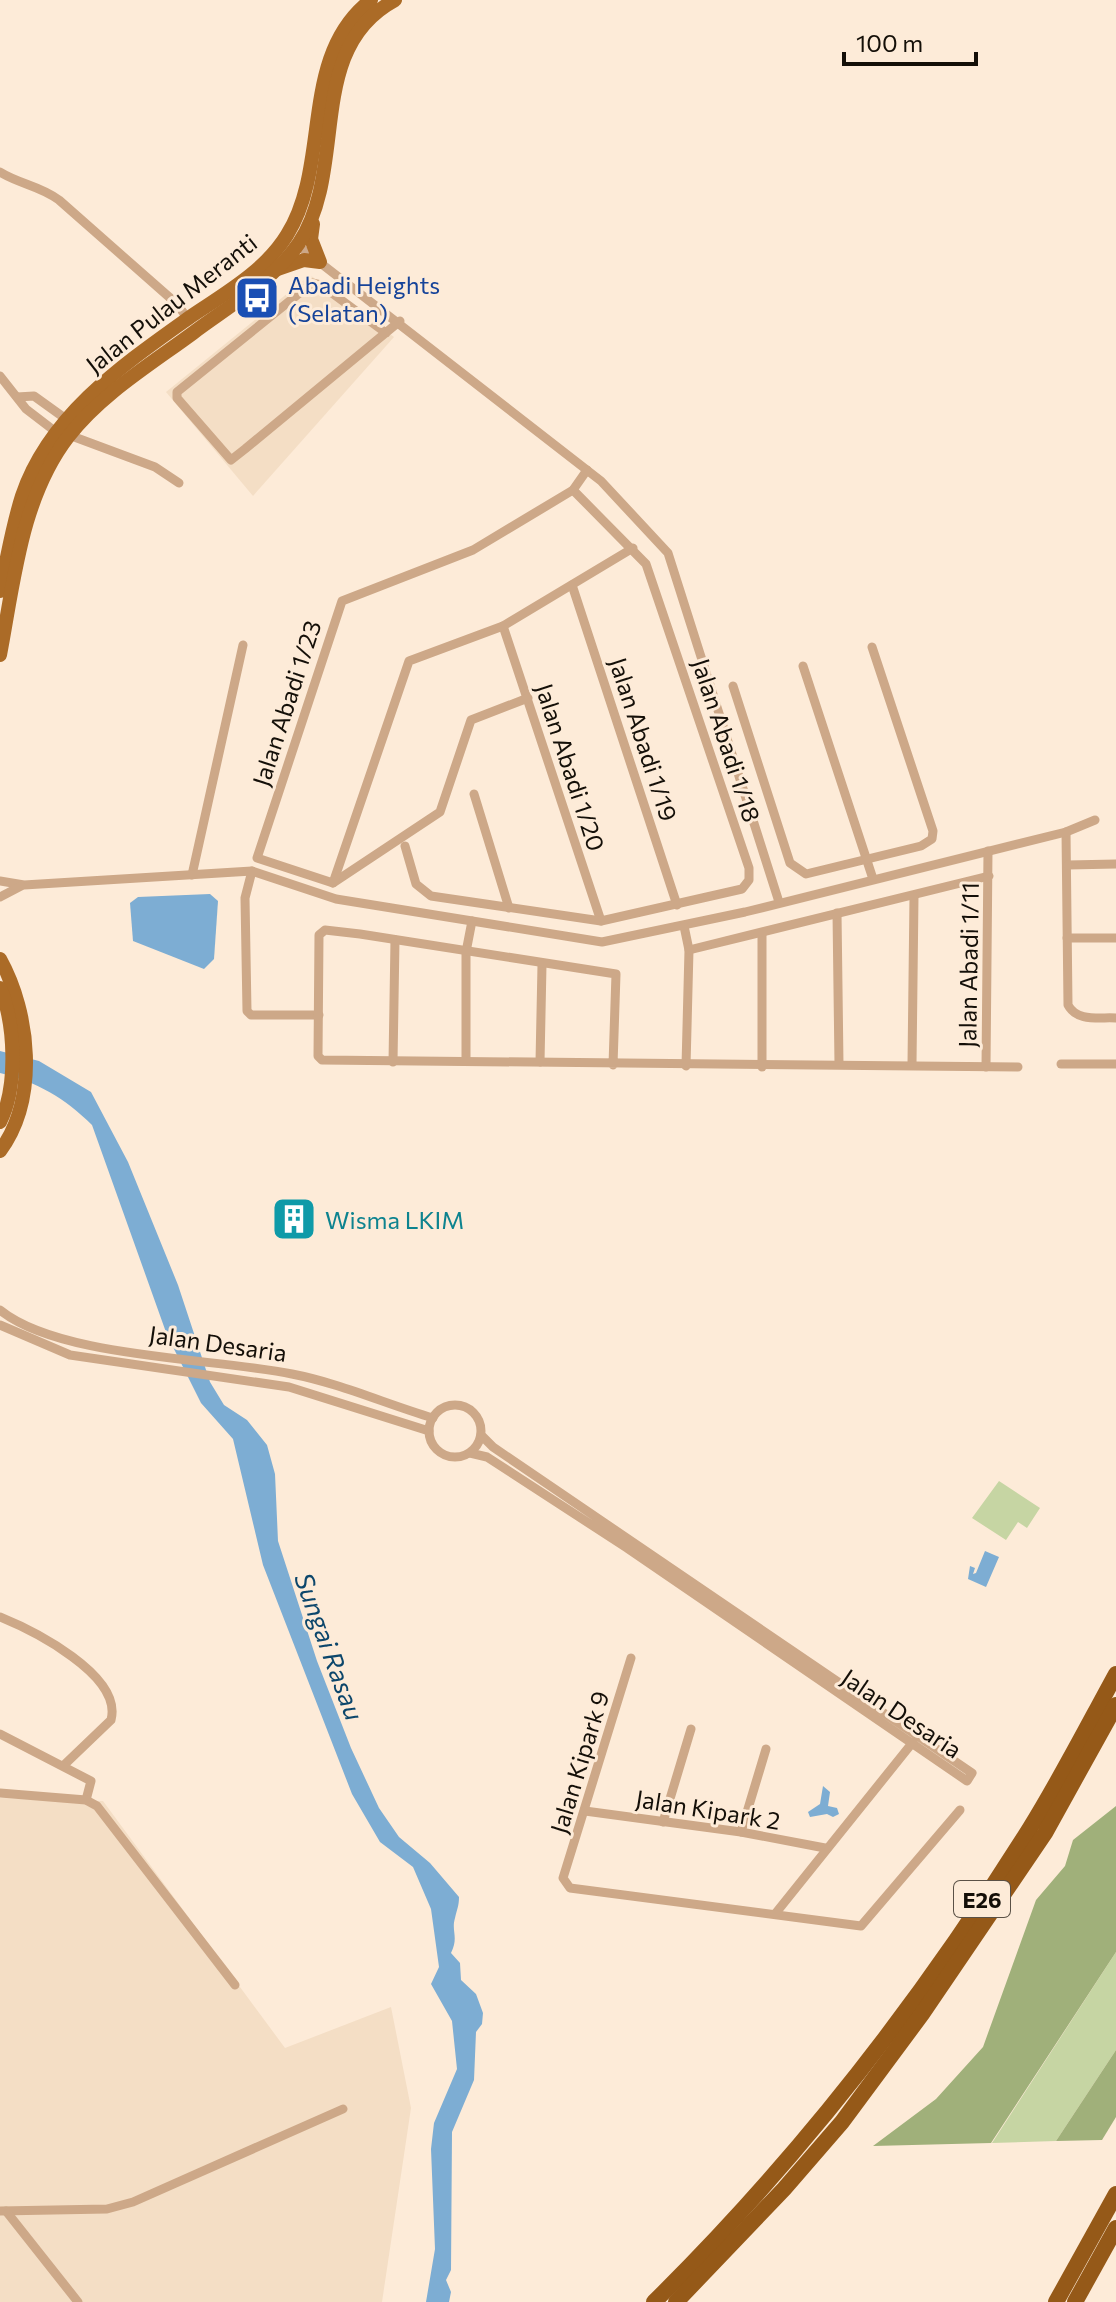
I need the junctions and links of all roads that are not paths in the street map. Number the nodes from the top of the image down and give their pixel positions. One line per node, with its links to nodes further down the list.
1 (371, 0): 5 (main road, Jalan Pulau Meranti)
2 (395, 0): 4 (main road, Jalan Pulau Meranti)
3 (0, 172): 8 (street)
4 (315, 214): 5 (main road, Jalan Pulau Meranti); 6 (main road)
5 (292, 241): 6 (street); 7 (main road, Jalan Pulau Meranti); 8 (main road, Jalan Pulau Meranti)
6 (320, 262): 7 (main road); 9 (street)
7 (271, 273): 14 (main road, Jalan Pulau Meranti)
8 (188, 319): 13 (main road, Jalan Pulau Meranti)
9 (400, 321): 10 (street); 15 (street)
10 (386, 333): 10 (street)
11 (0, 376): 12 (street)
12 (17, 397): 13 (street); 14 (street)
13 (66, 419): 14 (main road, Jalan Pulau Meranti)
14 (62, 434): 16 (street); 18 (main road, Jalan Pulau Meranti); 25 (main road, Jalan Pulau Meranti)
15 (587, 470): 17 (street, Jalan Abadi 1/23); 46 (street)
16 (179, 483)
17 (573, 490): 19 (street, Jalan Abadi 1/18); 42 (street, Jalan Abadi 1/23)
18 (5, 545): 21 (main road, Jalan Pulau Meranti)
19 (633, 548): 20 (street); 47 (street, Jalan Abadi 1/18)
20 (572, 585): 22 (street); 47 (street, Jalan Abadi 1/19)
21 (0, 591)
22 (503, 626): 28 (street, Jalan Abadi 1/20); 42 (street)
23 (243, 645): 38 (street)
24 (872, 647): 34 (street)
25 (0, 655)
26 (803, 666): 34 (street)
27 (733, 686): 34 (street)
28 (528, 698): 42 (street); 51 (street, Jalan Abadi 1/20)
29 (474, 794): 48 (street)
30 (1095, 820): 31 (street)
31 (1066, 832): 33 (street); 36 (street)
32 (405, 846): 48 (street, Jalan Abadi 1/18)
33 (988, 851): 39 (street, Jalan Abadi 1/11); 40 (street)
34 (866, 858): 40 (street)
35 (1116, 864): 36 (street)
36 (1068, 865): 54 (street)
37 (252, 871): 38 (street); 50 (street); 62 (street)
38 (192, 875): 43 (street)
39 (989, 876): 44 (street); 75 (street, Jalan Abadi 1/11)
40 (873, 879): 46 (street)
41 (0, 881): 43 (street)
42 (333, 883)
43 (24, 885): 45 (street)
44 (914, 896): 49 (street); 69 (street)
45 (0, 897)
46 (779, 902): 52 (street)
47 (677, 905): 51 (street, Jalan Abadi 1/18)
48 (509, 908): 51 (street, Jalan Abadi 1/18)
49 (837, 913): 53 (street); 68 (street)
50 (472, 921): 52 (street); 58 (street)
51 (601, 921)
52 (684, 926): 57 (street)
53 (762, 933): 57 (street); 74 (street)
54 (1067, 938): 55 (street); 63 (street)
55 (1116, 938)
56 (395, 940): 58 (street); 62 (street); 66 (street)
57 (689, 950): 73 (street)
58 (466, 952): 60 (street); 65 (street)
59 (0, 959): 64 (main road)
60 (542, 965): 67 (street); 72 (street)
61 (0, 988): 64 (main road)
62 (319, 1015): 66 (street)
63 (1116, 1018)
64 (20, 1035): 77 (main road)
65 (466, 1061): 66 (street); 67 (street)
66 (393, 1062)
67 (540, 1062): 72 (street)
68 (839, 1064): 69 (street); 74 (street)
69 (912, 1064): 75 (street)
70 (1061, 1064): 71 (street)
71 (1116, 1064)
72 (613, 1065): 73 (street)
73 (686, 1066): 74 (street)
74 (762, 1067)
75 (986, 1067): 76 (street)
76 (1018, 1067)
77 (14, 1098): 78 (main road); 79 (main road)
78 (0, 1122)
79 (0, 1151)
80 (0, 1310): 82 (street, Jalan Desaria)
81 (0, 1325): 83 (street, Jalan Desaria)
82 (433, 1418): 83 (street); 84 (street, Jalan Desaria)
83 (429, 1431): 85 (street, Jalan Desaria)
84 (481, 1435): 85 (street); 92 (street, Jalan Desaria)
85 (470, 1453): 92 (street, Jalan Desaria)
86 (0, 1617): 94 (street)
87 (631, 1658): 98 (street, Jalan Kipark 9)
88 (1116, 1674): 105 (highway, E26)
89 (1116, 1705): 105 (highway, E26)
90 (691, 1729): 99 (street)
91 (0, 1734): 94 (street)
92 (914, 1741): 92 (street, Jalan Desaria); 101 (street)
93 (766, 1749): 100 (street)
94 (63, 1766): 96 (street)
95 (0, 1793): 96 (street)
96 (86, 1800): 103 (street)
97 (960, 1810): 102 (street)
98 (585, 1811): 99 (street, Jalan Kipark 2); 102 (street, Jalan Kipark 9)
99 (663, 1822): 100 (street, Jalan Kipark 2)
100 (741, 1832): 101 (street, Jalan Kipark 2)
101 (825, 1848): 102 (street)
102 (775, 1914)
103 (235, 1985)
104 (343, 2109): 107 (street)
105 (835, 2116): 110 (highway, E26); 111 (highway, E26)
106 (1116, 2194): 112 (highway)
107 (3, 2211): 109 (street)
108 (1116, 2228): 113 (highway)
109 (78, 2302)
110 (654, 2302)
111 (676, 2302)
112 (1056, 2302)
113 (1075, 2302)

